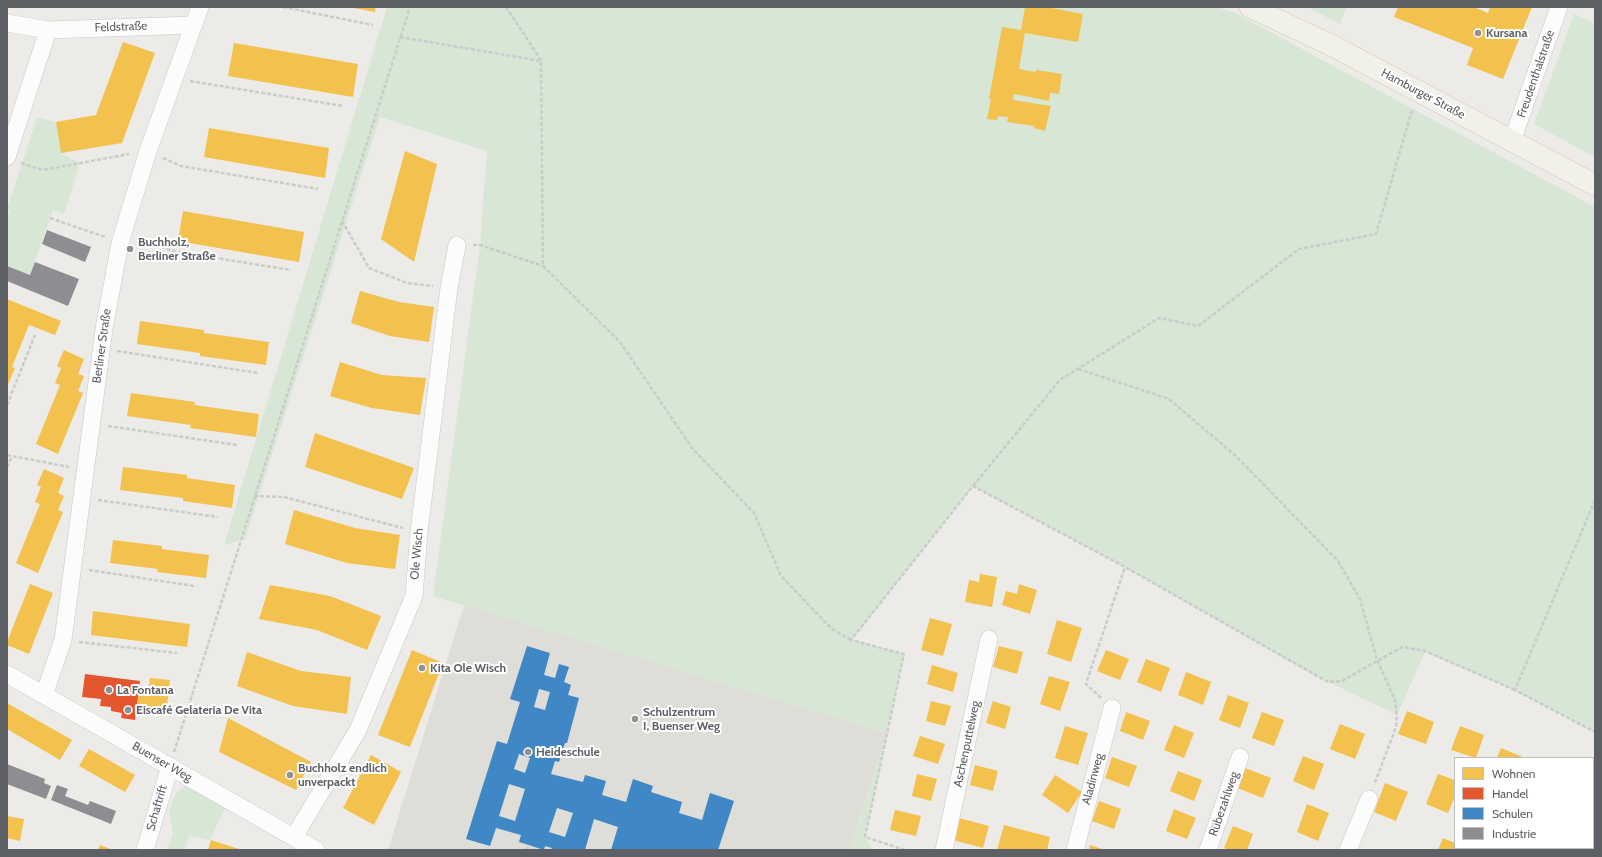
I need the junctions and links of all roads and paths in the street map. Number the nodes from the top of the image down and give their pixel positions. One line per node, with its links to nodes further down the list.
1 (200, 7): 8 (street, Berliner Straße)
2 (283, 7): 9 (path)
3 (410, 7): 11 (path)
4 (506, 7): 12 (path)
5 (1250, 7): 16 (main road, Hamburger Straße)
6 (1559, 7): 16 (street, Freudenthalstraße)
7 (7, 23): 10 (street, Feldstraße)
8 (194, 25): 10 (street, Feldstraße); 13 (street, Berliner Straße)
9 (374, 25)
10 (48, 30): 18 (street)
11 (400, 37): 12 (path); 22 (path)
12 (541, 61): 25 (path)
13 (174, 78): 14 (path); 17 (street, Berliner Straße)
14 (343, 106)
15 (1412, 110): 30 (path)
16 (1512, 140): 19 (main road, Hamburger Straße)
17 (148, 151): 18 (path); 20 (path); 23 (street, Berliner Straße)
18 (11, 159)
19 (1595, 185)
20 (318, 189)
21 (50, 218): 23 (path)
22 (342, 221): 27 (path); 40 (path)
23 (122, 236): 26 (path); 29 (street, Berliner Straße)
24 (457, 245): 25 (path); 27 (street, Ole Wisch)
25 (543, 266): 50 (path)
26 (291, 270)
27 (449, 288): 44 (street, Ole Wisch)
28 (36, 335): 32 (path)
29 (101, 349): 31 (path); 33 (street, Berliner Straße)
30 (1078, 369): 39 (path); 52 (path)
31 (258, 373)
32 (7, 405)
33 (91, 424): 34 (path); 38 (street, Berliner Straße)
34 (237, 445)
35 (7, 455): 36 (path)
36 (12, 456): 37 (path); 38 (path)
37 (7, 467)
38 (85, 470): 41 (street, Berliner Straße)
39 (973, 486): 45 (path); 50 (path)
40 (254, 496): 44 (path); 59 (path)
41 (81, 497): 43 (path); 46 (street, Berliner Straße)
42 (1595, 500): 54 (path)
43 (218, 517)
44 (419, 532): 61 (street, Ole Wisch)
45 (1125, 567): 52 (path); 56 (path)
46 (72, 568): 47 (path); 49 (street, Berliner Straße)
47 (194, 586)
48 (989, 638): 66 (street, Aschenputtelweg)
49 (63, 640): 51 (path); 55 (street, Berliner Straße)
50 (851, 640): 65 (path)
51 (177, 653)
52 (1377, 660): 54 (path); 60 (path)
53 (7, 674): 55 (street, Buenser Weg)
54 (1515, 690): 57 (path)
55 (44, 695): 59 (street, Buenser Weg)
56 (1112, 708): 67 (street, Aladinweg)
57 (1595, 732)
58 (1240, 757): 68 (street, Rübezahlweg)
59 (170, 766): 61 (street, Buenser Weg); 63 (street, Schaftrift)
60 (1369, 799): 69 (street)
61 (304, 845)
62 (530, 846): 64 (path)
63 (145, 850)
64 (526, 850)
65 (905, 850)
66 (944, 850)
67 (1075, 850)
68 (1208, 850)
69 (1348, 850)

